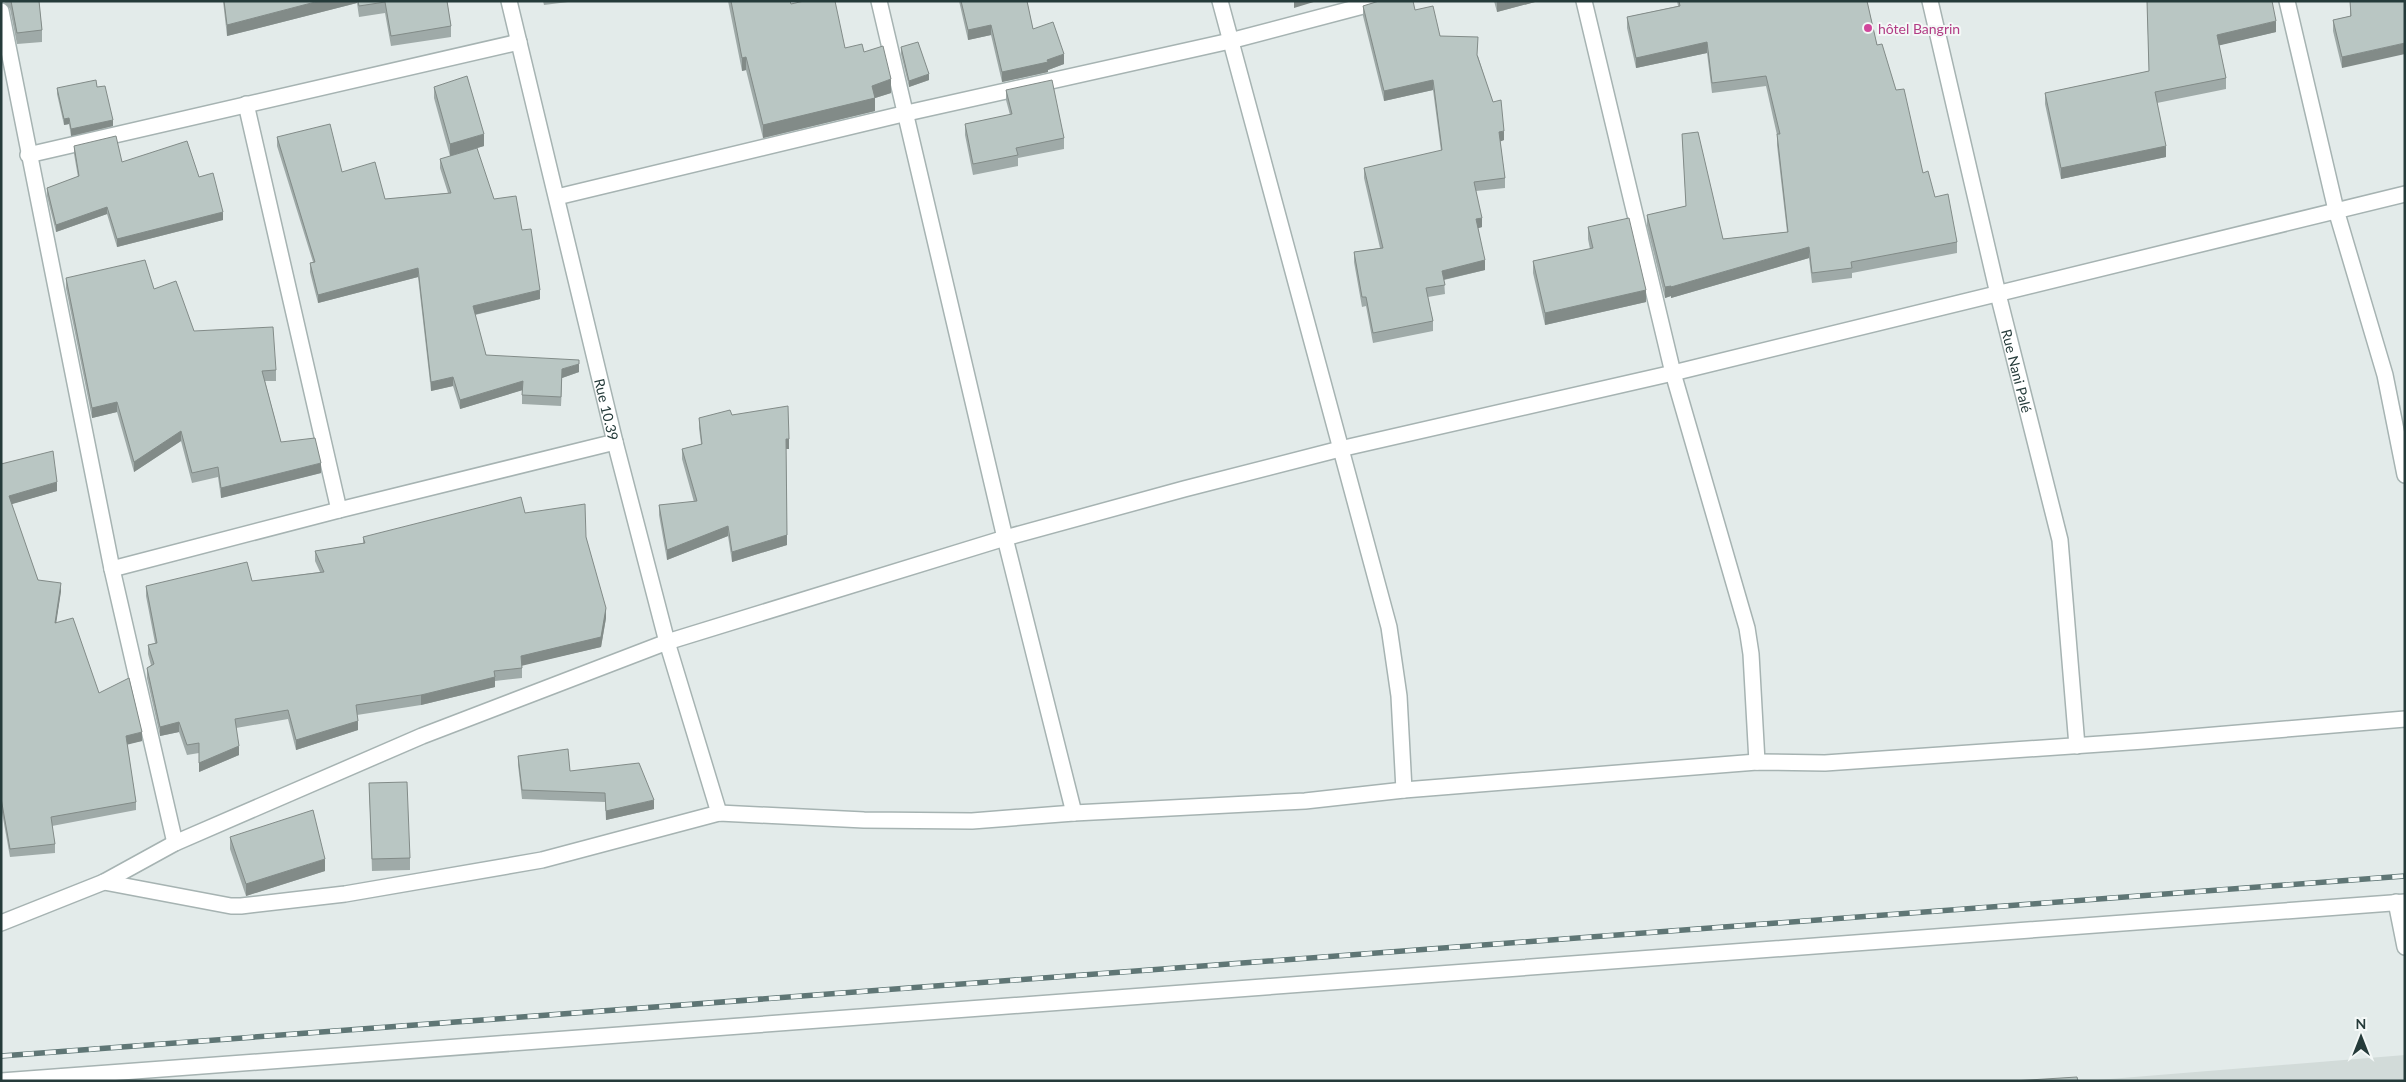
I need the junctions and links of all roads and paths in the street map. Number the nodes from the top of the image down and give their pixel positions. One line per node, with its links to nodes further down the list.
1 (509, 1): 10 (street, Rue 10.39)
2 (879, 1): 12 (street)
3 (1220, 1): 9 (street)
4 (1382, 1): 9 (street)
5 (1584, 1): 18 (street)
6 (1930, 1): 17 (street, Rue Nani Palé)
7 (2287, 1): 16 (street)
8 (1, 11): 13 (street)
9 (1230, 41): 12 (street); 20 (street)
10 (518, 42): 11 (street); 15 (street, Rue 10.39)
11 (246, 104): 13 (street); 22 (street)
12 (907, 113): 15 (street); 23 (street)
13 (28, 155): 24 (street)
14 (2405, 194): 16 (street)
15 (557, 197): 19 (street, Rue 10.39)
16 (2336, 210): 17 (street); 21 (street)
17 (1998, 294): 18 (street); 27 (street, Rue Nani Palé)
18 (1673, 373): 20 (street); 28 (street)
19 (615, 442): 22 (street); 25 (street, Rue 10.39)
20 (1340, 448): 23 (street); 29 (street)
21 (2405, 475)
22 (339, 510): 24 (street)
23 (1004, 538): 25 (street); 31 (street)
24 (112, 569): 32 (street)
25 (667, 642): 30 (street, Rue 10.39); 32 (street)
26 (2405, 719): 27 (street)
27 (2077, 746): 28 (street)
28 (1757, 762): 29 (street)
29 (1404, 790): 31 (street)
30 (719, 813): 31 (street); 33 (street)
31 (1074, 813)
32 (175, 843): 33 (street)
33 (104, 882): 35 (street)
34 (2400, 902): 36 (street); 37 (street)
35 (1, 923)
36 (2405, 946)
37 (1, 1081)

